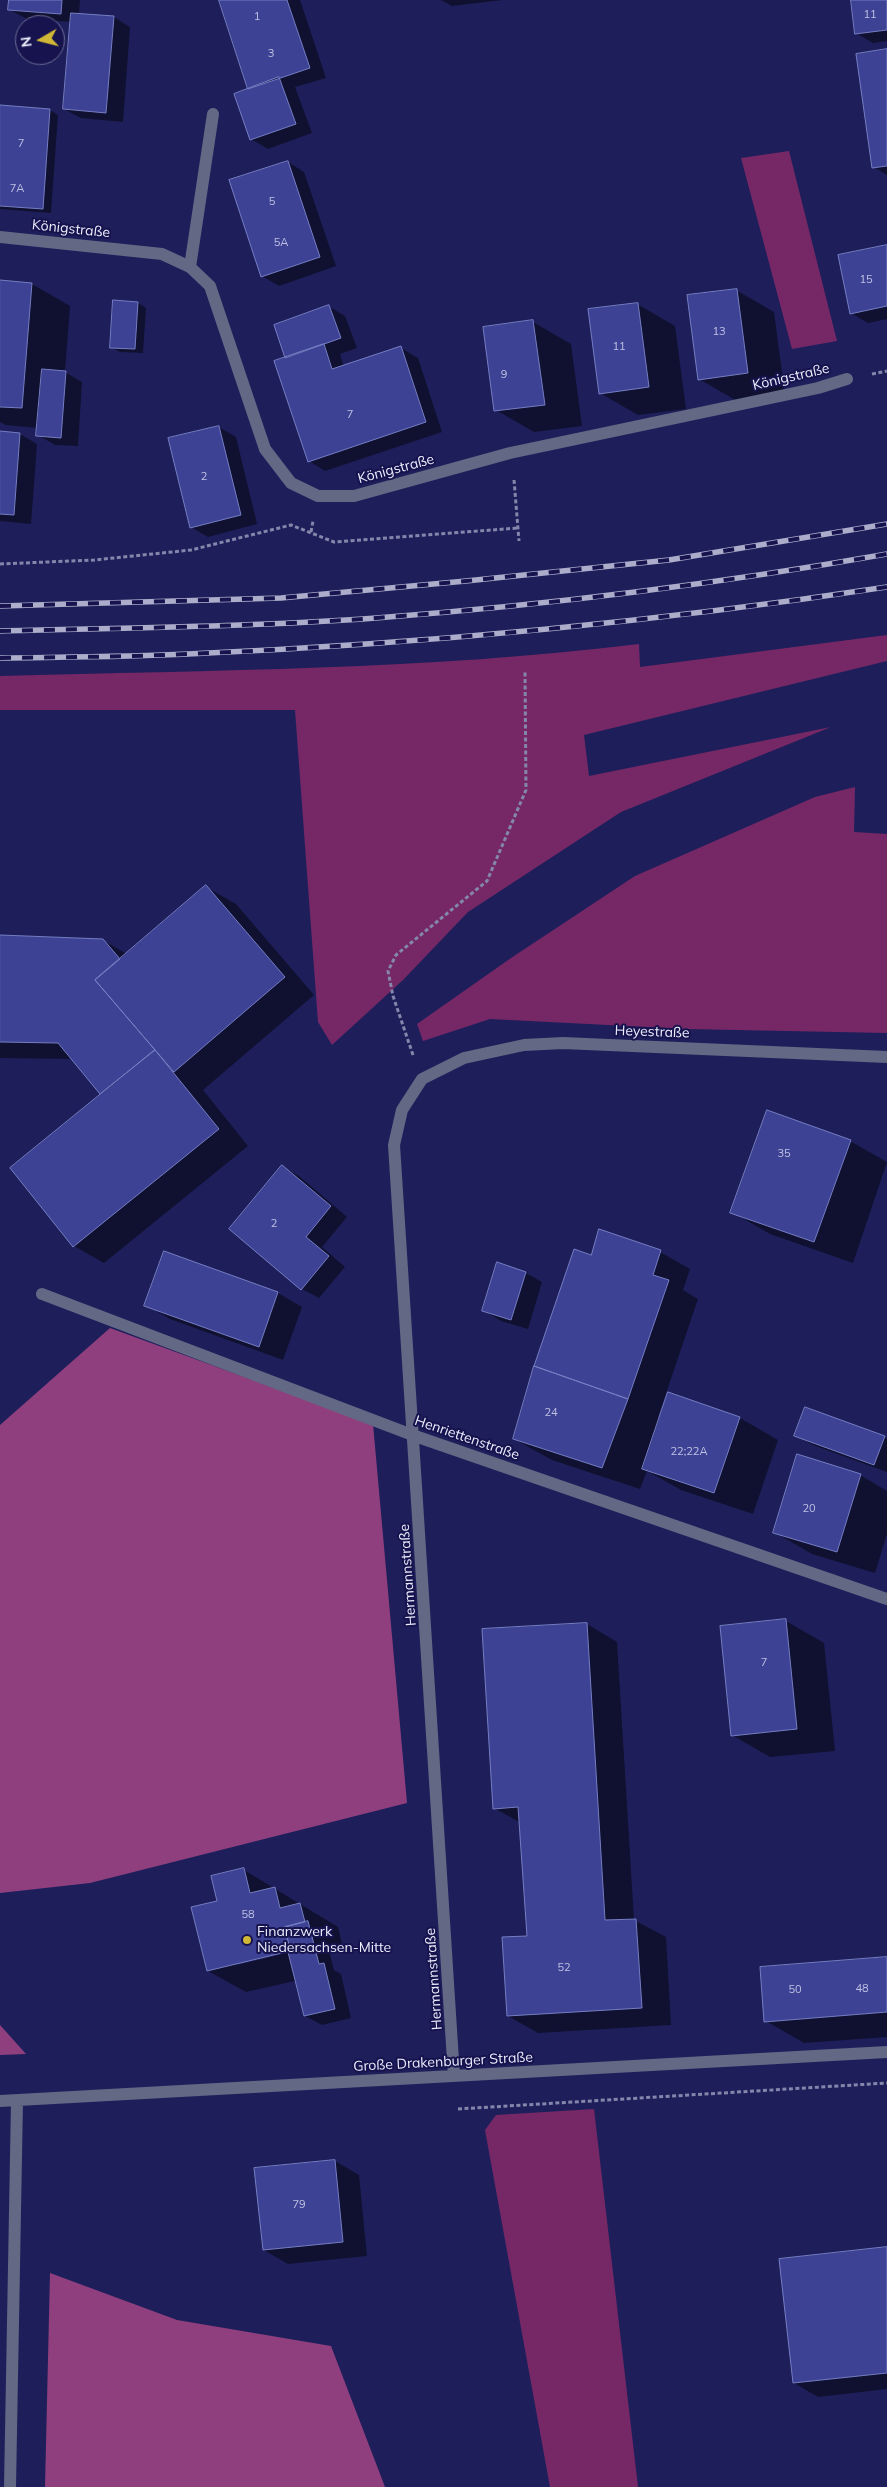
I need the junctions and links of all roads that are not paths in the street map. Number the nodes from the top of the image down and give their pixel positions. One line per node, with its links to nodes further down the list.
1 (213, 114): 3 (street)
2 (0, 237): 3 (street, Königstraße)
3 (190, 267): 4 (street, Königstraße)
4 (847, 379)
5 (887, 1057): 6 (street, Heyestraße)
6 (422, 1079): 8 (street, Hermannstraße)
7 (42, 1294): 8 (street, Henriettenstraße)
8 (414, 1436): 9 (street, Henriettenstraße); 11 (street, Hermannstraße)
9 (887, 1599)
10 (887, 2052): 11 (street, Große Drakenburger Straße)
11 (454, 2076): 12 (street, Große Drakenburger Straße)
12 (17, 2101): 13 (street, Große Drakenburger Straße); 14 (street)
13 (0, 2102)
14 (10, 2487)

